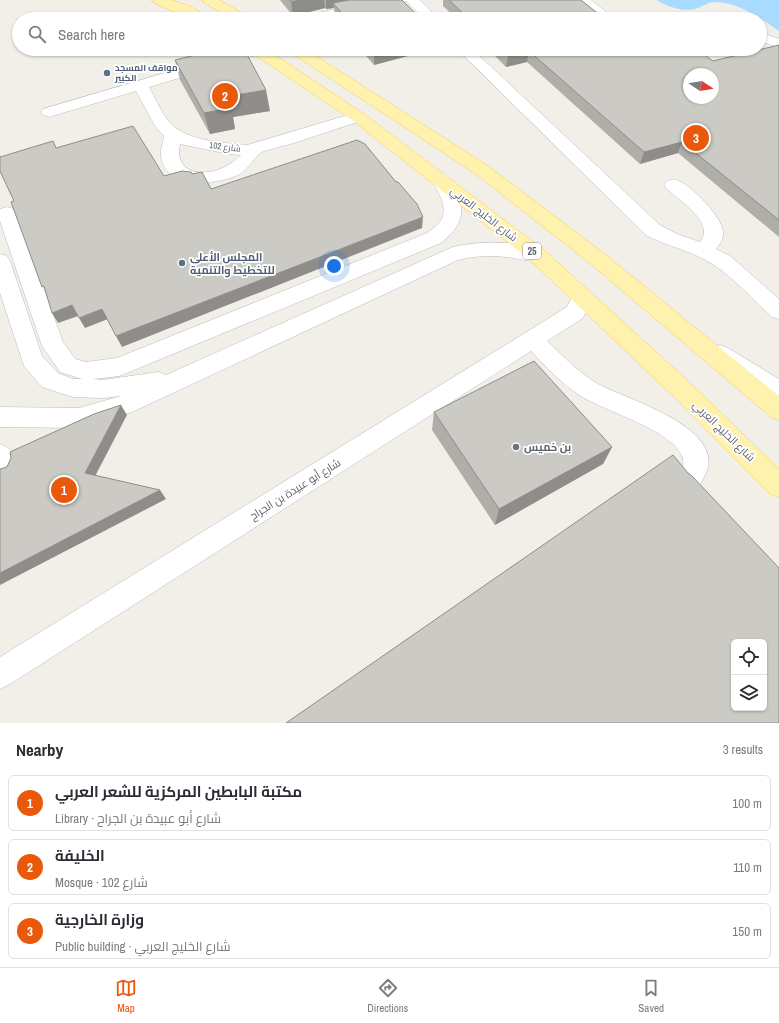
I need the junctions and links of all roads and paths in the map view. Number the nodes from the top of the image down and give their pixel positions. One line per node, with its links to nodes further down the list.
1 (159, 0): 6 (main road)
2 (209, 0): 7 (main road)
3 (400, 0): 8 (street)
4 (412, 0): 9 (street)
5 (582, 0): 10 (street)
6 (189, 12)
7 (230, 12)
8 (341, 12)
9 (425, 12)
10 (598, 12)
11 (767, 39): 12 (street)
12 (779, 44)
13 (237, 56): 17 (street)
14 (266, 56): 19 (main road, شارع الخليج العربي / 25)
15 (306, 56): 33 (main road)
16 (471, 56): 25 (street)
17 (140, 85): 18 (street); 20 (street, شارع 102)
18 (49, 112)
19 (358, 117): 21 (street, شارع 102); 22 (main road, شارع الخليج العربي / 25)
20 (173, 135): 21 (street, شارع 102); 21 (street)
21 (256, 149)
22 (438, 178): 26 (main road, شارع الخليج العربي / 25); 30 (street)
23 (673, 185): 25 (street)
24 (4, 214): 30 (street)
25 (704, 250): 29 (street)
26 (537, 255): 28 (main road, شارع الخليج العربي / 25); 31 (street)
27 (0, 261): 34 (street)
28 (582, 296): 32 (street, شارع أبو عبيدة بن الجراح); 39 (main road, شارع الخليج العربي / 25)
29 (776, 304)
30 (259, 309): 31 (street)
31 (275, 336): 34 (street)
32 (532, 339): 38 (street); 40 (street, شارع أبو عبيدة بن الجراح)
33 (700, 344): 35 (street); 36 (main road)
34 (187, 376): 37 (street)
35 (779, 390)
36 (779, 410)
37 (0, 417)
38 (682, 486)
39 (779, 486)
40 (0, 674)

